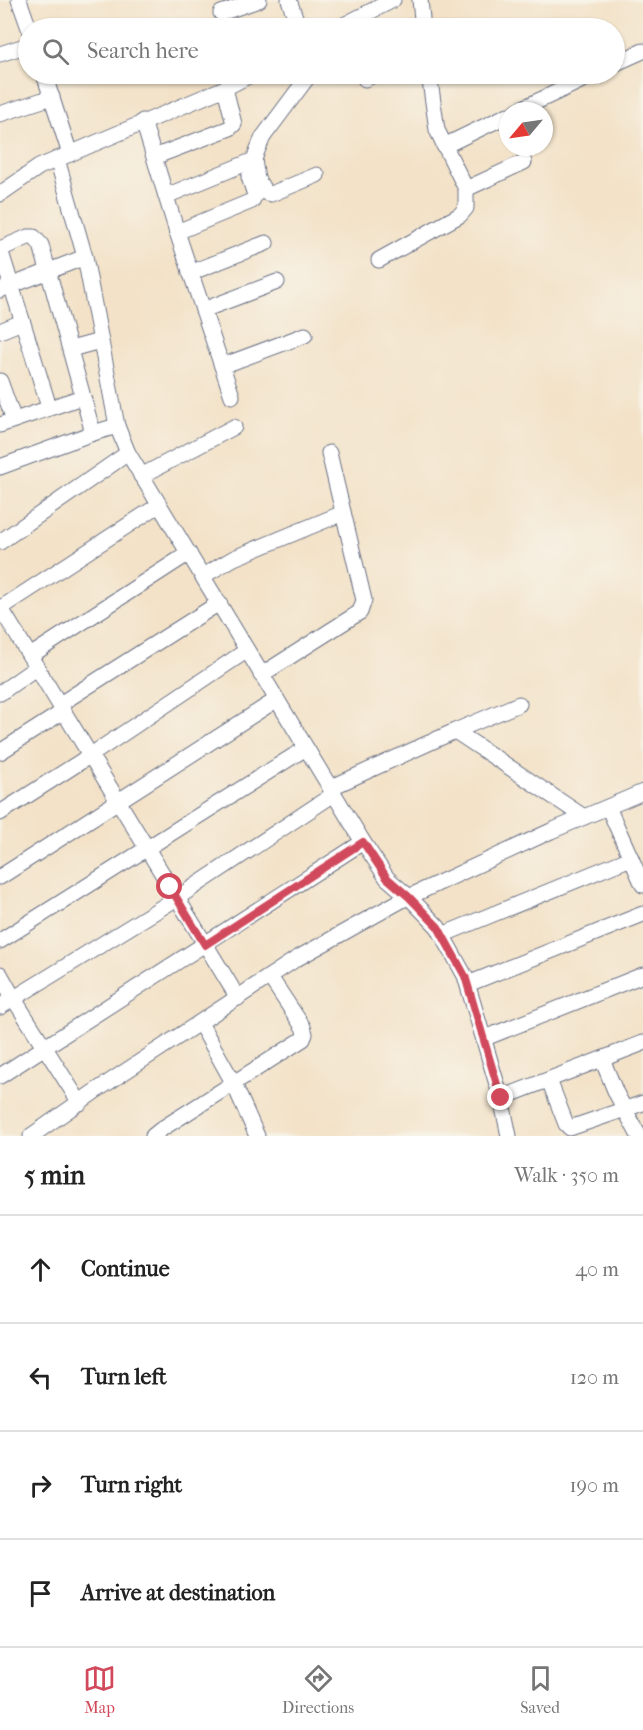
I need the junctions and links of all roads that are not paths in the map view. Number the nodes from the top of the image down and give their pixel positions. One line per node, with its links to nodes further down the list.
1 (19, 0): 7 (street)
2 (259, 0): 6 (street)
3 (289, 0): 8 (street)
4 (393, 0): 9 (street)
5 (420, 0): 10 (street)
6 (222, 13)
7 (25, 18)
8 (295, 18)
9 (358, 18)
10 (422, 18)
11 (18, 48): 13 (street)
12 (643, 51): 14 (street)
13 (0, 54)
14 (625, 59)
15 (47, 84): 21 (street)
16 (233, 84): 20 (street)
17 (302, 84): 29 (street)
18 (430, 84): 26 (street)
19 (574, 84): 22 (street)
20 (225, 88): 25 (street); 28 (street)
21 (52, 97): 23 (street); 27 (street)
22 (536, 102)
23 (0, 114)
24 (499, 119): 26 (street)
25 (143, 121): 27 (street); 28 (street)
26 (444, 146): 32 (street)
27 (63, 157): 33 (street); 38 (street)
28 (154, 158): 34 (street)
29 (249, 162): 31 (street); 34 (street); 35 (street)
30 (524, 162): 32 (street)
31 (317, 175)
32 (466, 189): 39 (street)
33 (0, 194)
34 (166, 196): 35 (street)
35 (177, 232): 41 (street)
36 (266, 243): 41 (street)
37 (0, 249): 40 (street); 43 (street)
38 (85, 257): 40 (street); 48 (street)
39 (379, 260)
40 (50, 270): 43 (street); 49 (street)
41 (190, 273): 44 (street)
42 (277, 282): 44 (street)
43 (6, 288): 45 (street)
44 (203, 310): 50 (street)
45 (22, 322): 46 (street); 54 (street)
46 (0, 331)
47 (305, 335): 50 (street)
48 (100, 340): 49 (street); 56 (street)
49 (71, 349): 53 (street)
50 (222, 366): 52 (street)
51 (0, 381): 55 (street)
52 (232, 396)
53 (82, 397): 54 (street); 58 (street)
54 (49, 408): 55 (street)
55 (7, 423)
56 (117, 426): 58 (street); 59 (street)
57 (234, 427): 62 (street)
58 (93, 433): 61 (street)
59 (128, 453): 62 (street); 65 (street)
60 (329, 453): 64 (street)
61 (0, 467)
62 (141, 476): 63 (street)
63 (159, 505): 66 (street); 69 (street)
64 (343, 513): 67 (street); 73 (street)
65 (0, 542)
66 (189, 553): 67 (street); 72 (street)
67 (203, 576): 68 (street)
68 (219, 603): 71 (street); 77 (street)
69 (0, 608): 70 (street)
70 (5, 626): 72 (street)
71 (246, 651): 73 (street); 81 (street)
72 (34, 661): 74 (street); 77 (street)
73 (261, 675): 75 (street)
74 (0, 693)
75 (276, 700): 79 (street); 84 (street)
76 (519, 704): 78 (street)
77 (62, 708): 80 (street); 81 (street)
78 (455, 731): 82 (street); 87 (street)
79 (306, 748): 82 (street); 89 (street)
80 (0, 752)
81 (91, 755): 84 (street); 86 (street)
82 (332, 791): 88 (street); 94 (street)
83 (643, 792): 85 (street)
84 (118, 800): 89 (street); 91 (street)
85 (608, 807): 87 (street); 90 (street)
86 (0, 813)
87 (584, 817): 93 (street)
88 (363, 842): 93 (street); 98 (street)
89 (148, 850): 94 (street); 97 (street)
90 (631, 858): 92 (street); 96 (street)
91 (2, 872)
92 (643, 885)
93 (409, 897): 96 (street); 101 (street)
94 (177, 898): 98 (street); 104 (street)
95 (643, 914): 102 (street)
96 (442, 935): 102 (street)
97 (0, 941)
98 (205, 945): 103 (street); 108 (street)
99 (0, 974): 104 (street)
100 (643, 975): 106 (street)
101 (270, 977): 103 (street); 112 (street)
102 (468, 984): 106 (street)
103 (238, 998): 105 (street)
104 (7, 1003): 108 (street)
105 (200, 1023): 112 (street); 114 (street)
106 (484, 1038): 113 (street)
107 (643, 1043): 109 (street)
108 (45, 1048): 110 (street); 114 (street)
109 (602, 1059): 111 (street); 116 (street)
110 (0, 1076)
111 (549, 1080): 113 (street); 116 (street)
112 (234, 1084): 118 (street); 119 (street)
113 (501, 1098): 120 (street)
114 (80, 1103): 117 (street)
115 (643, 1103): 116 (street)
116 (625, 1109): 121 (street)
117 (31, 1136)
118 (153, 1136)
119 (257, 1136)
120 (509, 1136)
121 (639, 1136)

